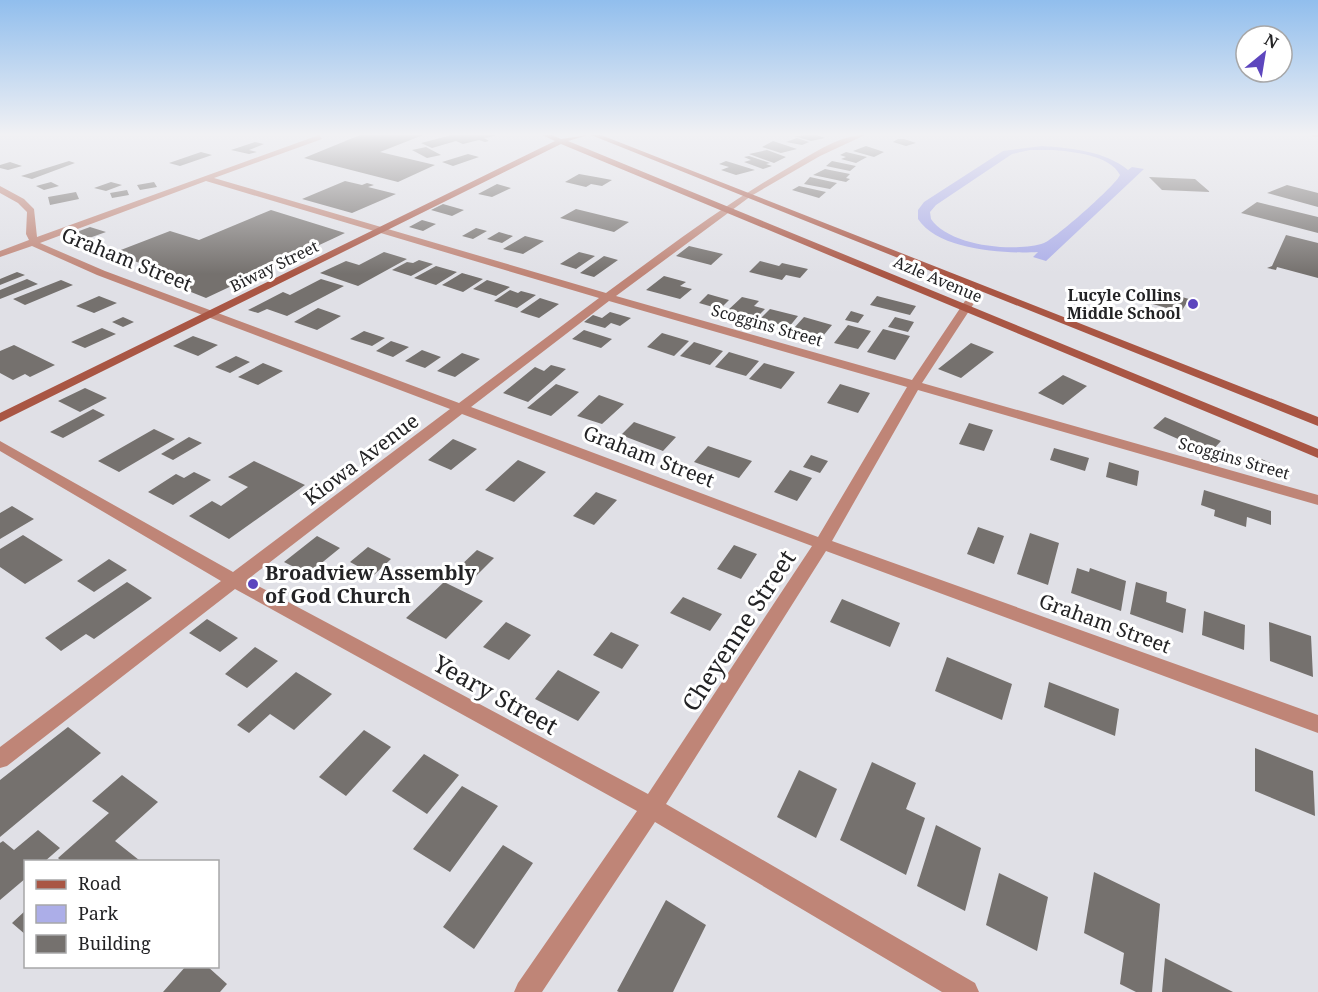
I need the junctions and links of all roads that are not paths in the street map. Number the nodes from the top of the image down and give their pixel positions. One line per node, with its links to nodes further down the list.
1 (201, 181): 11 (street)
2 (215, 181): 10 (street, Scoggins Street)
3 (479, 181): 10 (main road, Biway Street)
4 (659, 181): 9 (main road, Azle Avenue)
5 (715, 181): 8 (main road, Azle Avenue)
6 (773, 181): 8 (street, Kiowa Avenue)
7 (0, 189): 11 (street, Graham Street)
8 (748, 194): 9 (street, Kiowa Avenue); 13 (main road, Azle Avenue)
9 (727, 209): 14 (street, Kiowa Avenue); 15 (main road, Azle Avenue)
10 (378, 231): 14 (street, Scoggins Street); 16 (main road, Biway Street)
11 (34, 241): 12 (street); 16 (street, Graham Street)
12 (0, 254)
13 (979, 288): 15 (street, Cheyenne Street); 17 (main road, Azle Avenue)
14 (608, 296): 18 (street, Scoggins Street); 20 (street, Kiowa Avenue)
15 (964, 308): 18 (street, Cheyenne Street); 19 (main road, Azle Avenue)
16 (211, 314): 20 (street, Graham Street); 21 (main road, Biway Street)
17 (1177, 366): 19 (main road); 22 (main road, Azle Avenue)
18 (916, 385): 25 (street, Scoggins Street); 26 (street, Cheyenne Street)
19 (1166, 392): 24 (main road, Azle Avenue)
20 (463, 408): 26 (street, Graham Street); 27 (street, Kiowa Avenue)
21 (0, 417)
22 (1318, 422)
23 (0, 445): 27 (street, Yeary Street)
24 (1318, 454)
25 (1318, 500)
26 (822, 544): 28 (street, Graham Street); 30 (street, Cheyenne Street)
27 (234, 581): 29 (street, Kiowa Avenue); 30 (street, Yeary Street)
28 (1318, 724)
29 (0, 759)
30 (652, 808): 31 (street, Cheyenne Street); 32 (street, Yeary Street)
31 (527, 992)
32 (966, 992)

